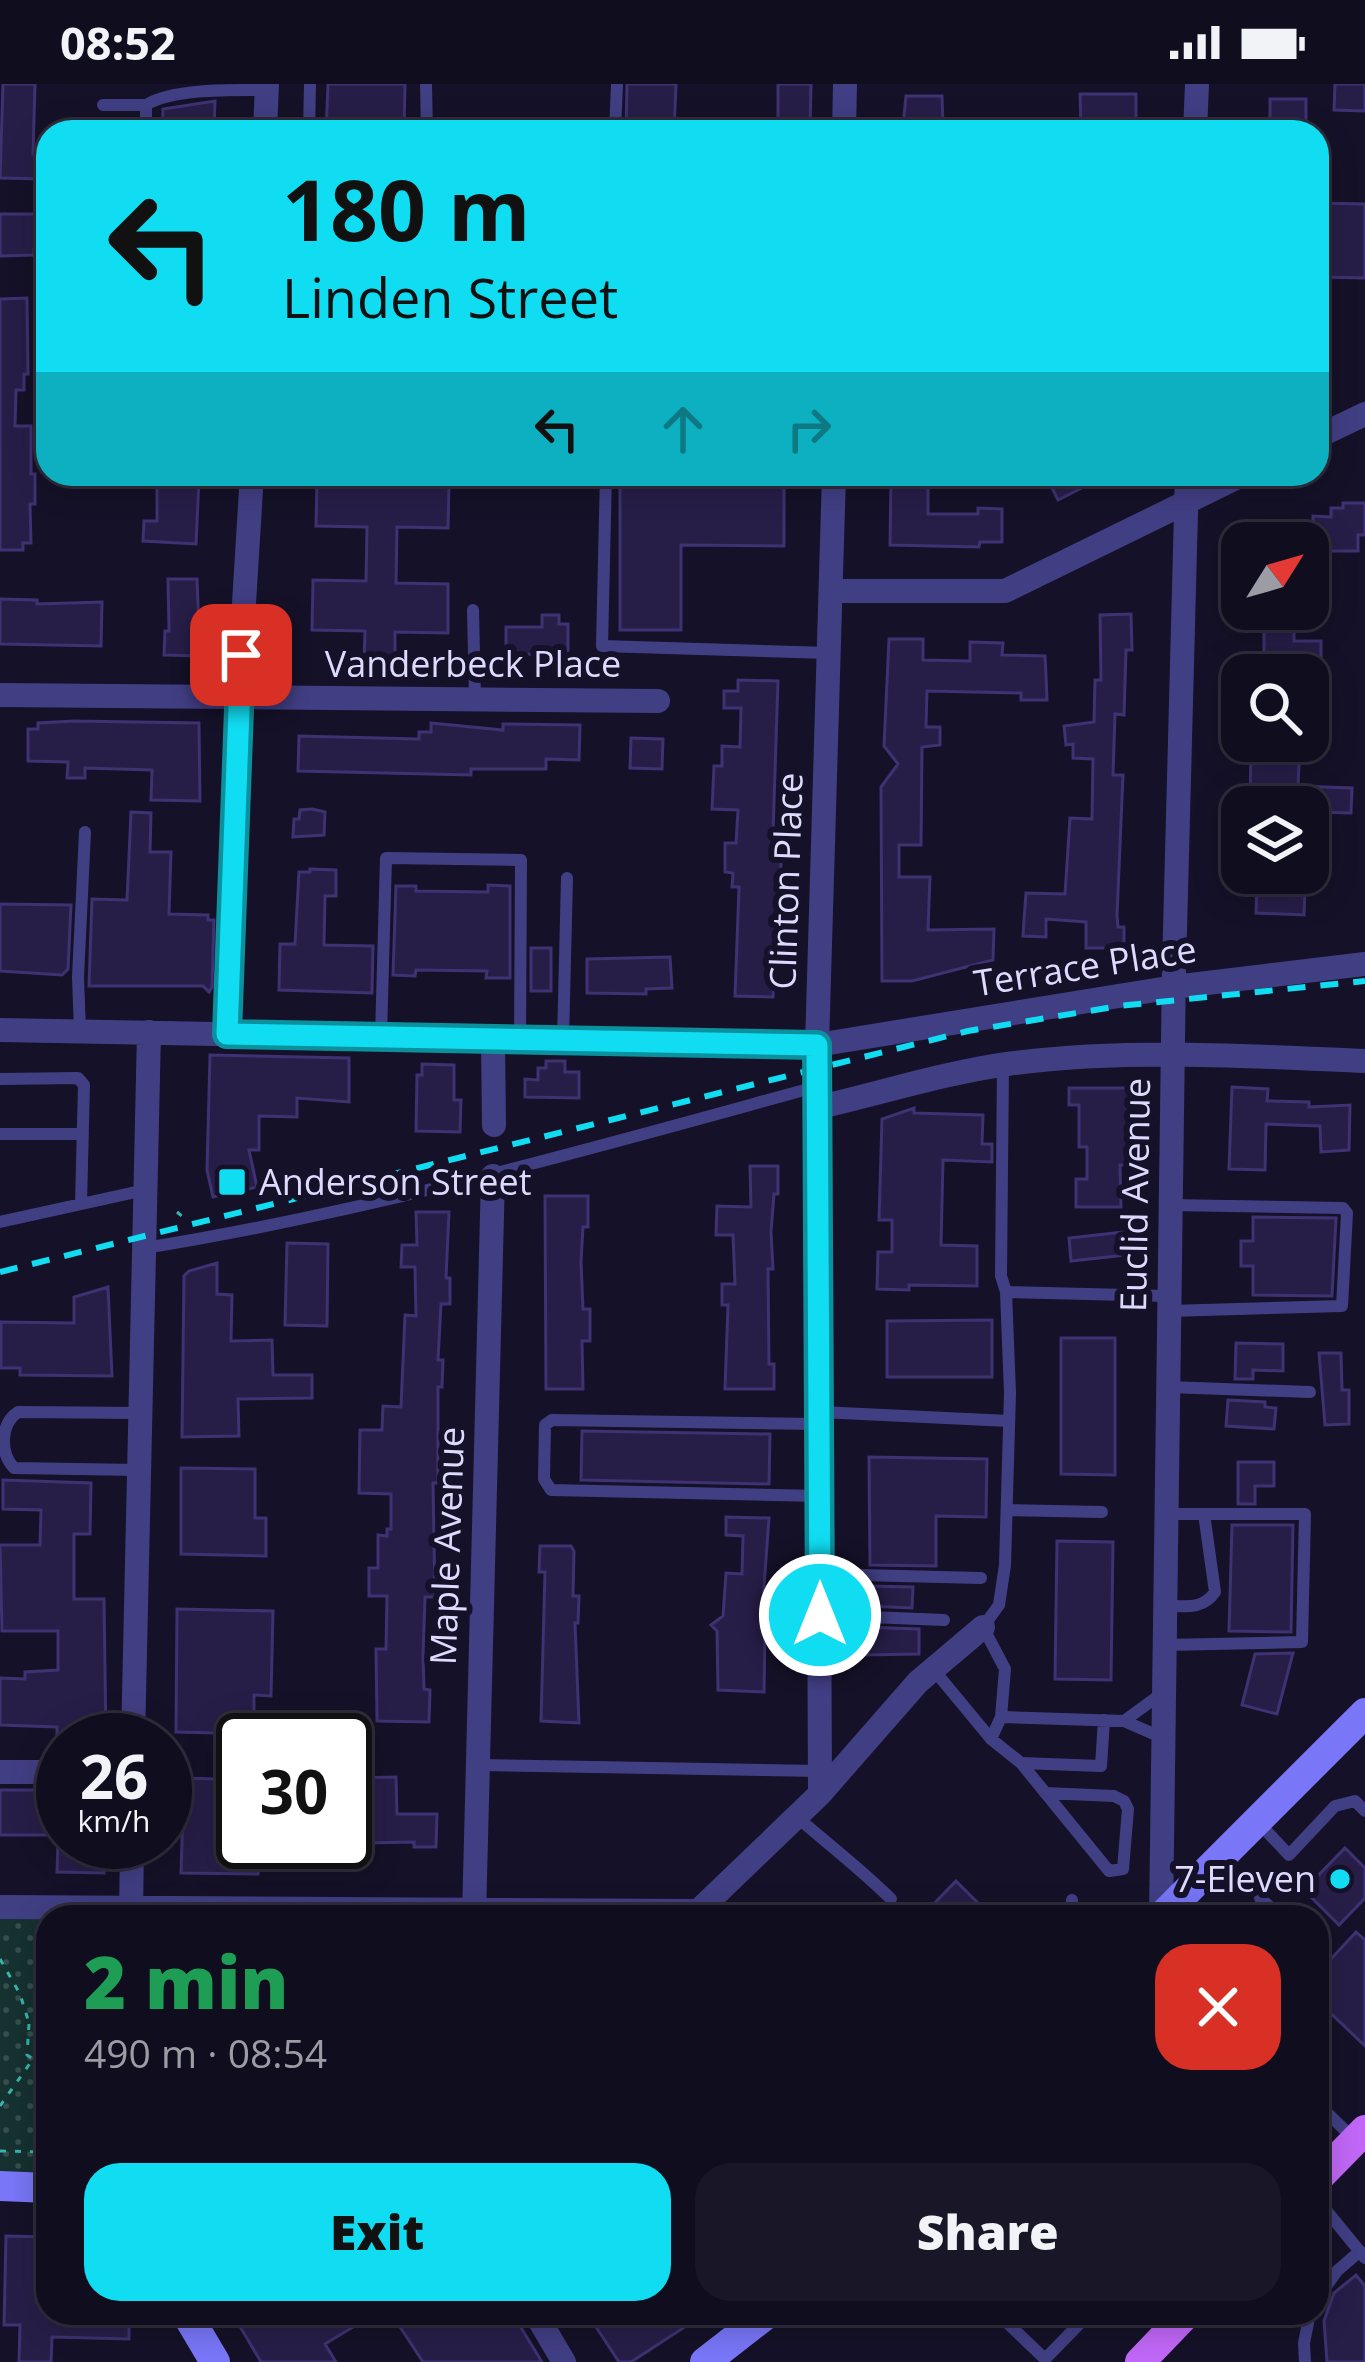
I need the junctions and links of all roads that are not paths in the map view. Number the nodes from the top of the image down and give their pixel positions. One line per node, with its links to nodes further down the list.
1 (310, 84): 11 (lane)
2 (426, 84): 12 (lane)
3 (617, 84): 13 (lane)
4 (845, 84): 14 (street)
5 (1197, 84): 15 (street)
6 (267, 87): 8 (lane); 10 (street)
7 (103, 105): 8 (lane)
8 (146, 105): 9 (lane)
9 (146, 120)
10 (266, 120)
11 (309, 120)
12 (427, 120)
13 (616, 120)
14 (844, 120)
15 (1196, 120)
16 (1365, 413): 17 (street)
17 (1329, 431)
18 (251, 486): 28 (street)
19 (607, 486): 26 (lane)
20 (834, 486): 24 (street, Clinton Place)
21 (1187, 486): 23 (street, Euclid Avenue)
22 (1220, 486): 23 (street)
23 (1186, 503): 24 (street); 34 (street, Euclid Avenue)
24 (830, 591): 26 (street, Clinton Place)
25 (473, 610): 29 (lane)
26 (829, 653): 43 (street, Clinton Place)
27 (0, 695): 28 (street, Vanderbeck Place)
28 (238, 700): 29 (street, Vanderbeck Place); 38 (street)
29 (475, 700): 30 (street, Vanderbeck Place)
30 (658, 700)
31 (85, 832): 36 (lane)
32 (567, 878): 42 (lane)
33 (1365, 964): 34 (street, Terrace Place)
34 (1174, 988): 43 (street, Terrace Place); 44 (street, Euclid Avenue)
35 (0, 1030): 36 (street, Terrace Place)
36 (80, 1031): 37 (street, Terrace Place)
37 (149, 1032): 38 (street, Terrace Place); 53 (street)
38 (227, 1034): 39 (street, Terrace Place)
39 (381, 1038): 40 (street, Terrace Place); 41 (lane)
40 (494, 1041): 41 (street, Terrace Place); 49 (street)
41 (520, 1041): 42 (street, Terrace Place)
42 (563, 1041): 43 (street, Terrace Place)
43 (817, 1045): 48 (street, Clinton Place)
44 (1173, 1053): 45 (street); 46 (street); 55 (street, Euclid Avenue)
45 (1365, 1061)
46 (1003, 1064): 48 (street); 58 (lane)
47 (0, 1078): 51 (lane)
48 (819, 1097): 52 (lane); 63 (street, Clinton Place)
49 (494, 1125)
50 (0, 1134): 51 (lane)
51 (83, 1134): 54 (lane)
52 (493, 1176): 57 (lane); 88 (street, Maple Avenue)
53 (145, 1190): 54 (lane); 57 (street)
54 (81, 1204): 56 (lane)
55 (1171, 1205): 59 (street, Euclid Avenue); 59 (lane)
56 (0, 1222)
57 (144, 1248): 62 (street)
58 (1006, 1292): 59 (lane); 64 (lane)
59 (1169, 1303): 60 (street, Euclid Avenue)
60 (1168, 1387): 61 (lane); 69 (street, Euclid Avenue)
61 (1310, 1392)
62 (140, 1413): 65 (street); 65 (lane)
63 (820, 1418): 64 (lane); 66 (street, Clinton Place); 66 (lane)
64 (1009, 1421): 67 (lane)
65 (139, 1470): 80 (street)
66 (820, 1496): 71 (street, Clinton Place)
67 (1006, 1510): 68 (lane); 76 (lane)
68 (1102, 1512)
69 (1166, 1514): 70 (lane); 73 (street, Euclid Avenue)
70 (1204, 1514): 73 (lane); 77 (lane)
71 (820, 1574): 72 (lane); 74 (street, Clinton Place)
72 (981, 1578)
73 (1165, 1606): 77 (street, Euclid Avenue)
74 (820, 1615): 75 (lane); 91 (street, Clinton Place)
75 (944, 1620)
76 (983, 1627): 78 (street); 81 (lane)
77 (1165, 1645): 79 (street, Euclid Avenue)
78 (933, 1670): 86 (lane); 91 (street)
79 (1164, 1692): 83 (lane); 85 (street, Euclid Avenue)
80 (134, 1713)
81 (1000, 1717): 82 (lane); 86 (lane)
82 (1104, 1720): 83 (lane); 87 (lane)
83 (1124, 1721): 85 (lane)
84 (1362, 1724): 95 (main road)
85 (1163, 1738): 104 (street, Euclid Avenue)
86 (991, 1739): 87 (lane)
87 (1021, 1763): 92 (lane)
88 (478, 1766): 91 (lane); 101 (street, Maple Avenue)
89 (0, 1772): 90 (street)
90 (36, 1772)
91 (820, 1783): 94 (street)
92 (1045, 1793): 92 (lane)
93 (1365, 1811): 95 (lane)
94 (796, 1816): 98 (lane); 102 (street)
95 (1257, 1822): 105 (main road)
96 (132, 1869): 100 (street)
97 (1260, 1898): 106 (lane)
98 (891, 1899)
99 (1072, 1900): 103 (lane)
100 (131, 1905)
101 (474, 1905)
102 (702, 1905)
103 (1071, 1905)
104 (1161, 1905)
105 (1173, 1905)
106 (1268, 1905)
107 (0, 1907): 108 (street)
108 (36, 1909)
109 (1329, 2112): 110 (lane)
110 (1360, 2135): 111 (main road)
111 (1329, 2167)
112 (0, 2186): 113 (main road)
113 (36, 2188)
114 (1329, 2214): 115 (lane)
115 (1362, 2254): 116 (lane)
116 (1329, 2282)
117 (193, 2325): 124 (main road)
118 (543, 2325): 125 (street)
119 (753, 2325): 126 (main road)
120 (1010, 2325): 121 (lane)
121 (1078, 2325)
122 (1175, 2325): 127 (main road)
123 (1308, 2325): 128 (lane)
124 (215, 2362)
125 (564, 2362)
126 (705, 2362)
127 (1140, 2362)
128 (1305, 2362)

